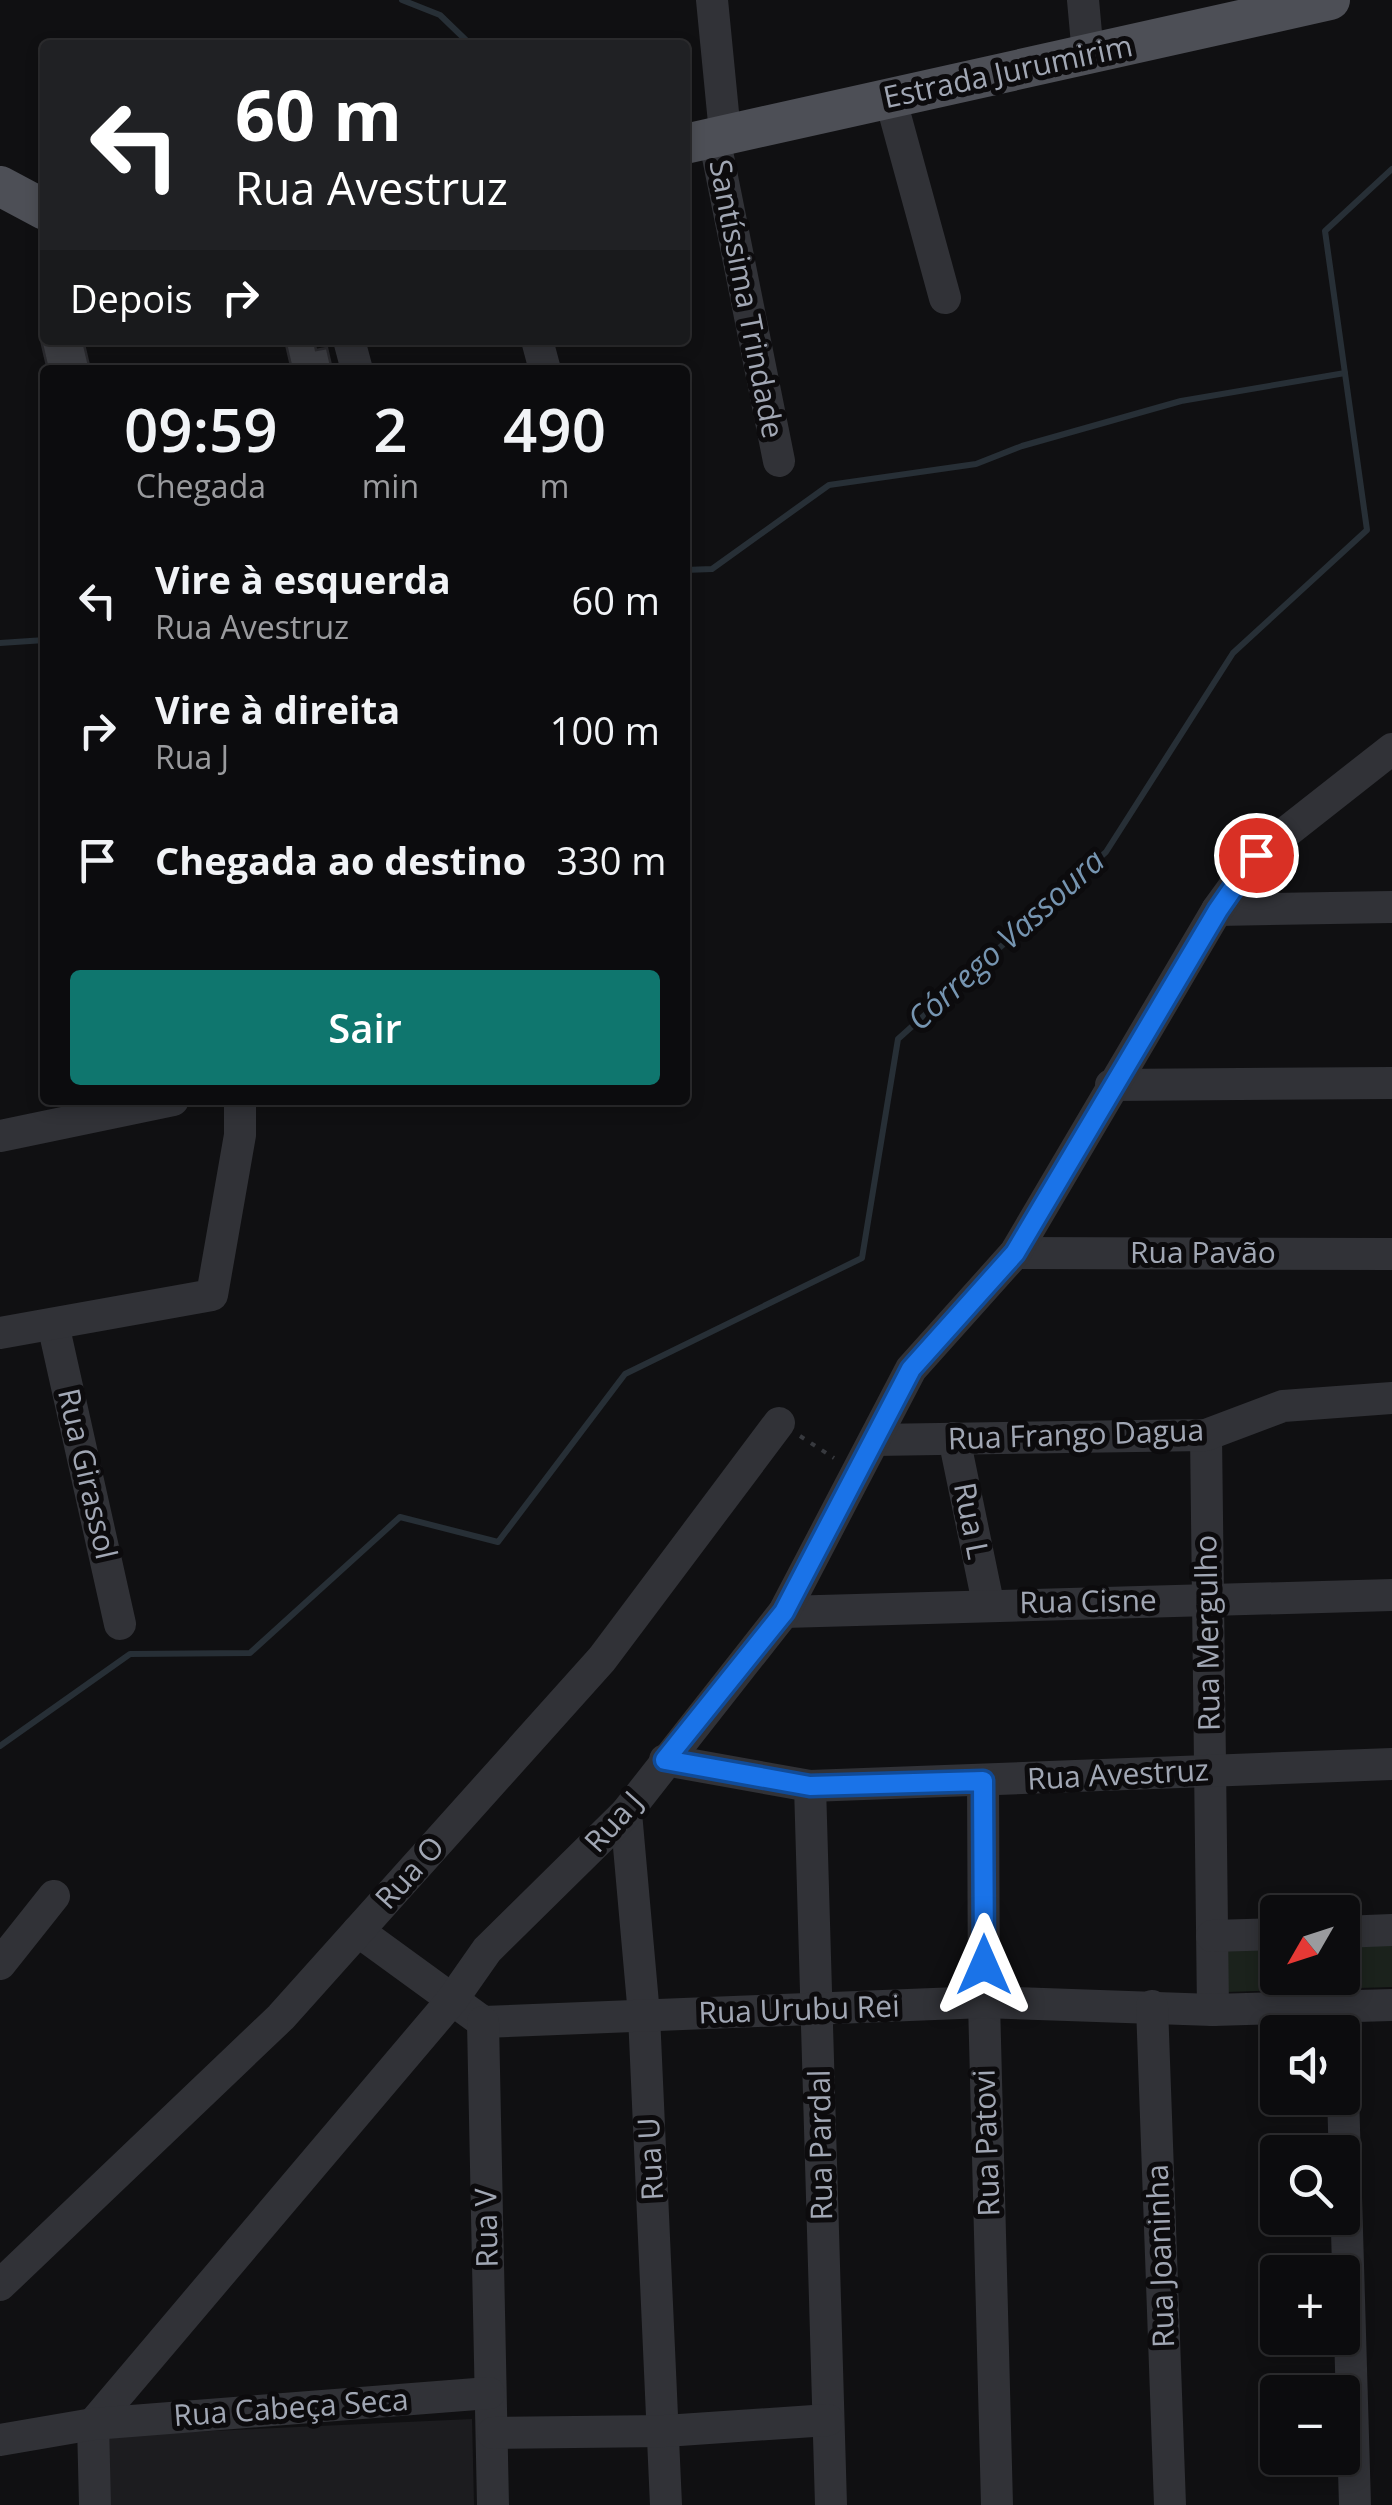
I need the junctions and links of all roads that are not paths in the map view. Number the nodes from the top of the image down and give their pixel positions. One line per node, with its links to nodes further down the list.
1 (712, 0): 6 (street, Santíssima Trindade)
2 (1083, 0): 4 (street)
3 (1330, 0): 4 (main road, Estrada Jurumirim)
4 (1088, 55): 5 (main road, Estrada Jurumirim)
5 (890, 97): 6 (main road, Estrada Jurumirim); 9 (street)
6 (708, 138): 10 (street, Santíssima Trindade)
7 (0, 186): 8 (main road)
8 (40, 207)
9 (946, 298)
10 (779, 462)
11 (1392, 749): 13 (street, Rua J)
12 (1392, 907): 13 (street)
13 (1218, 910): 15 (street, Rua J)
14 (1392, 1083): 15 (street)
15 (1112, 1085): 19 (street, Rua J)
16 (149, 1105): 18 (street)
17 (240, 1105): 21 (street)
18 (0, 1136)
19 (1015, 1253): 20 (street, Rua Pavão); 27 (street, Rua J)
20 (1392, 1254)
21 (53, 1324): 22 (street); 32 (street, Rua Girassol)
22 (0, 1333)
23 (1392, 1398): 25 (street, Rua Frango Dagua)
24 (780, 1423): 41 (street, Rua O)
25 (1206, 1436): 26 (street, Rua Frango Dagua); 29 (street, Rua Mergulho)
26 (954, 1438): 27 (street, Rua Frango Dagua); 30 (street, Rua L)
27 (875, 1440): 31 (street, Rua J)
28 (1392, 1595): 29 (street, Rua Cisne)
29 (1208, 1600): 30 (street, Rua Cisne); 35 (street, Rua Mergulho)
30 (988, 1603): 31 (street, Rua Cisne)
31 (784, 1612): 33 (street, Rua J)
32 (120, 1624)
33 (665, 1760): 37 (street, Rua Avestruz); 38 (street, Rua J)
34 (1392, 1764): 35 (street, Rua Avestruz)
35 (1210, 1770): 36 (street, Rua Avestruz); 44 (street, Rua Mergulho)
36 (983, 1781): 37 (street, Rua Avestruz); 47 (street, Rua Patovi)
37 (810, 1786): 50 (street, Rua Pardal)
38 (626, 1813): 46 (street, Rua J); 52 (street, Rua U)
39 (54, 1896): 45 (street)
40 (1392, 1930): 42 (street)
41 (358, 1931): 46 (street); 57 (street, Rua O)
42 (1360, 1931)
43 (1260, 1935): 44 (street)
44 (1212, 1936): 51 (street, Rua Mergulho)
45 (0, 1964)
46 (452, 2000): 55 (street); 60 (street, Rua J)
47 (984, 2002): 48 (street, Rua Urubu Rei); 50 (street, Rua Urubu Rei); 68 (street, Rua Patovi)
48 (1152, 2006): 51 (street, Rua Urubu Rei); 69 (street, Rua Joaninha)
49 (1392, 2006): 54 (street, Rua Urubu Rei)
50 (818, 2010): 52 (street, Rua Urubu Rei); 59 (street, Rua Pardal)
51 (1213, 2010): 53 (street, Rua Urubu Rei)
52 (644, 2015): 55 (street, Rua Urubu Rei); 61 (street, Rua U)
53 (1277, 2015)
54 (1359, 2015)
55 (484, 2022): 58 (street, Rua V)
56 (1344, 2115): 70 (street)
57 (0, 2286)
58 (489, 2393): 60 (street, Rua Cabeça Seca); 62 (street, Rua V)
59 (828, 2420): 61 (street); 67 (street, Rua Pardal)
60 (92, 2424): 63 (street, Rua Cabeça Seca); 64 (street)
61 (665, 2431): 62 (street); 66 (street, Rua U)
62 (493, 2433): 65 (street, Rua V)
63 (0, 2440)
64 (95, 2505)
65 (494, 2505)
66 (666, 2505)
67 (830, 2505)
68 (997, 2505)
69 (1170, 2505)
70 (1355, 2505)

